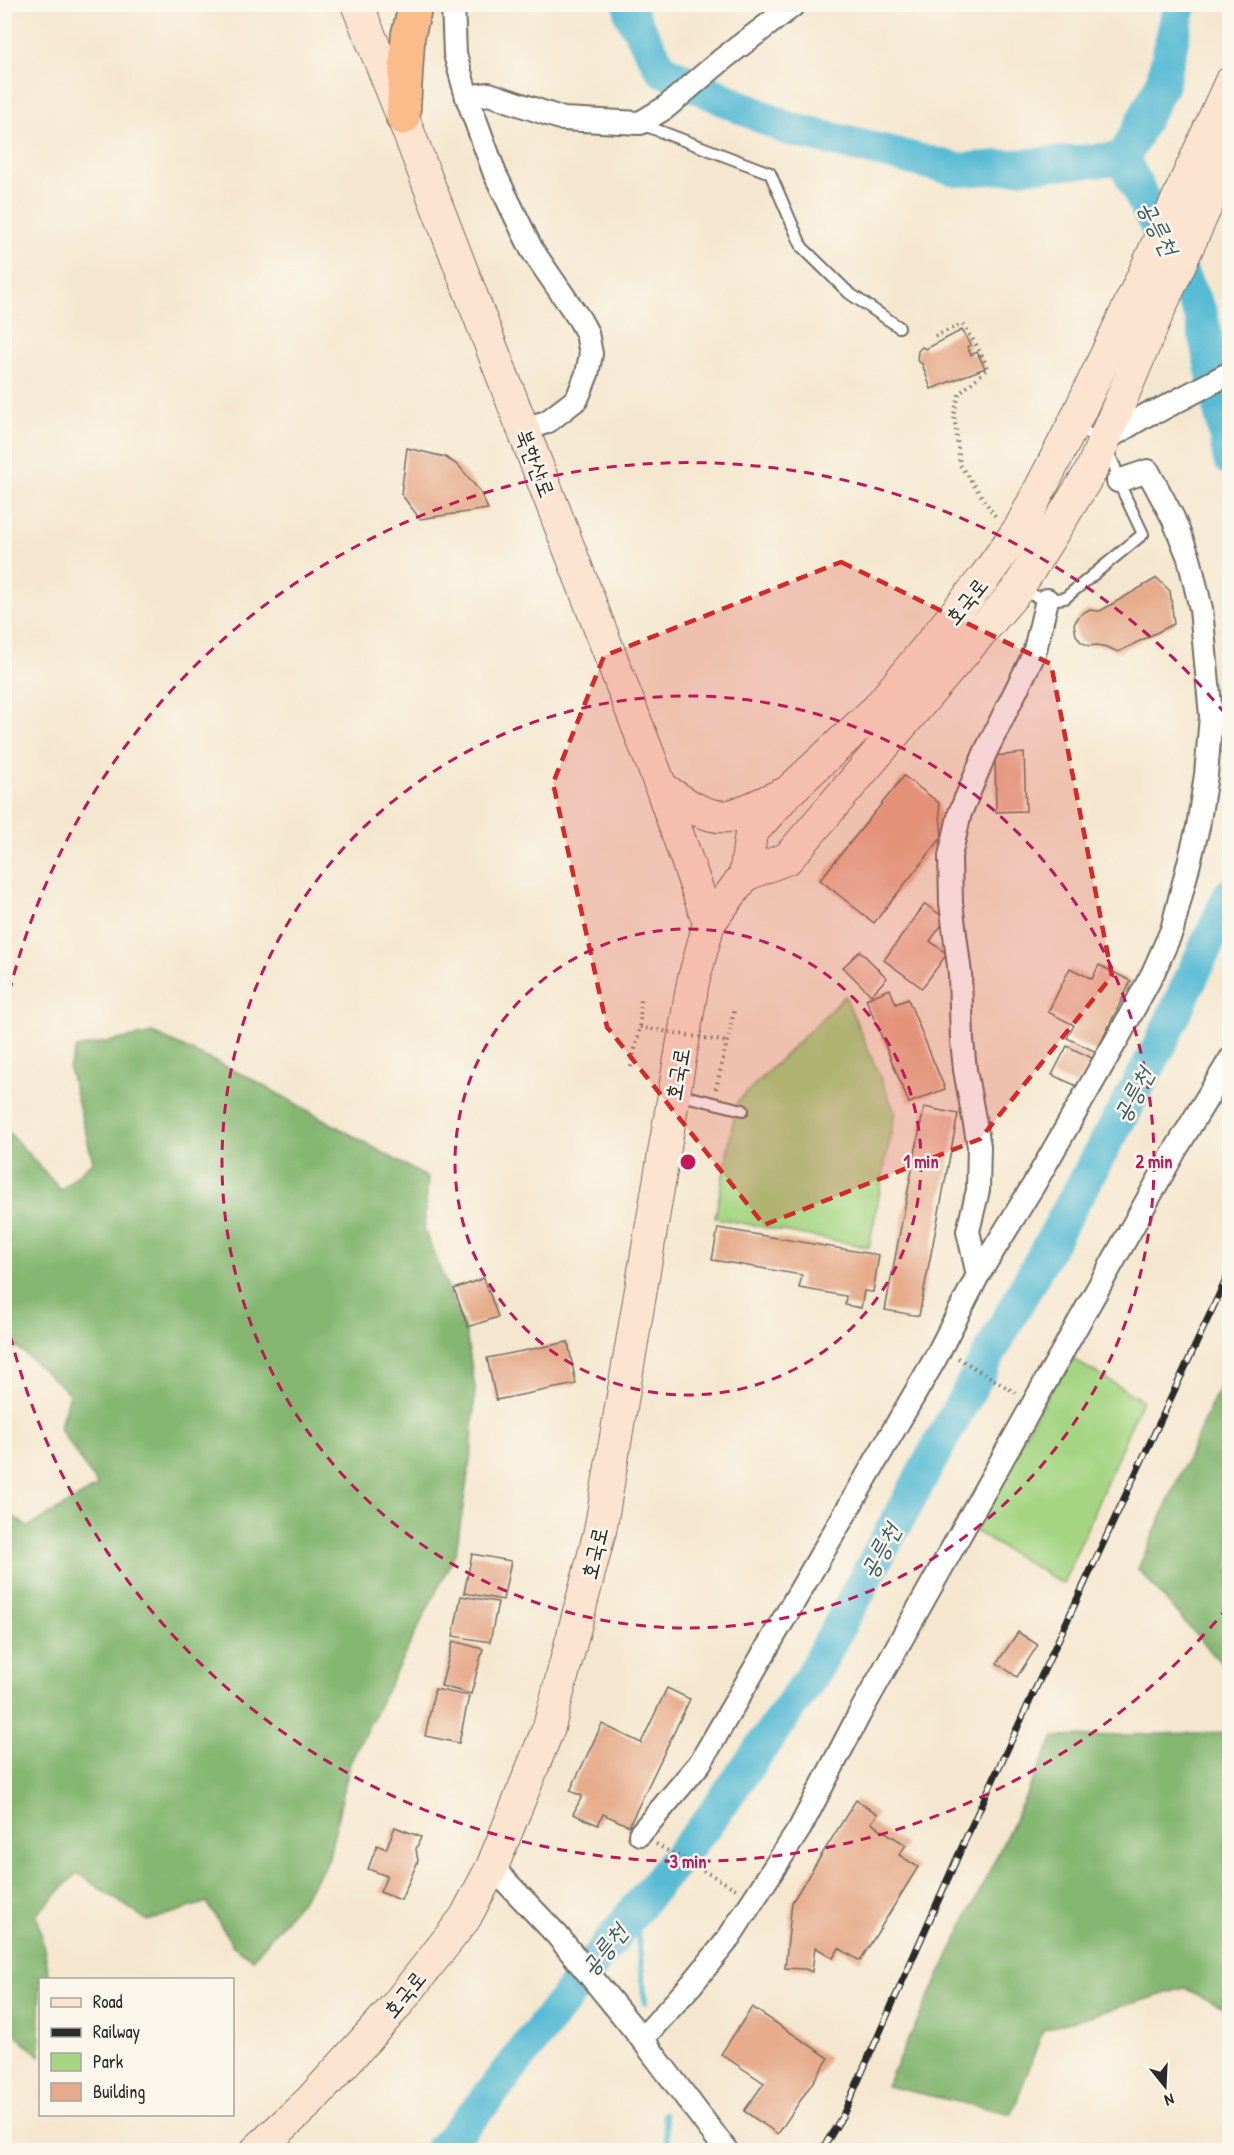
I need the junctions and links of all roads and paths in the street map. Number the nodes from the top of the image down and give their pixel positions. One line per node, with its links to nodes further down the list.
1 (357, 4): 7 (street, 북한산로)
2 (416, 4): 7 (highway)
3 (453, 4): 6 (street)
4 (795, 4): 8 (street)
5 (1230, 83): 10 (street)
6 (467, 97): 8 (street); 15 (street)
7 (403, 118): 15 (street, 북한산로)
8 (640, 123): 11 (lane)
9 (1230, 154): 10 (street)
10 (1199, 187): 14 (street, 호국로); 16 (street, 호국로)
11 (899, 327)
12 (936, 336): 18 (path)
13 (1230, 373): 16 (street)
14 (1073, 425): 16 (lane); 22 (street, 호국로)
15 (523, 429): 21 (street, 북한산로)
16 (1103, 441): 17 (lane); 19 (street, 호국로)
17 (1118, 480): 20 (lane); 34 (street)
18 (995, 516)
19 (1017, 590): 20 (lane); 23 (street, 호국로)
20 (1047, 600): 34 (street)
21 (661, 787): 22 (street); 24 (street, 북한산로)
22 (788, 792): 23 (street, 호국로)
23 (745, 875): 24 (street, 호국로)
24 (709, 923): 32 (street, 호국로)
25 (641, 997): 27 (path)
26 (734, 1011): 28 (path)
27 (640, 1027): 28 (path, bridge); 30 (path)
28 (727, 1042): 31 (path)
29 (1230, 1060): 40 (street)
30 (631, 1067)
31 (716, 1089)
32 (674, 1093): 33 (lane); 38 (street, 호국로)
33 (743, 1110)
34 (978, 1275): 37 (street)
35 (949, 1353): 36 (path)
36 (1017, 1394)
37 (640, 1834): 39 (path)
38 (492, 1867): 40 (street); 41 (street, 호국로)
39 (738, 1890)
40 (642, 2039): 42 (street)
41 (257, 2151)
42 (726, 2151)

